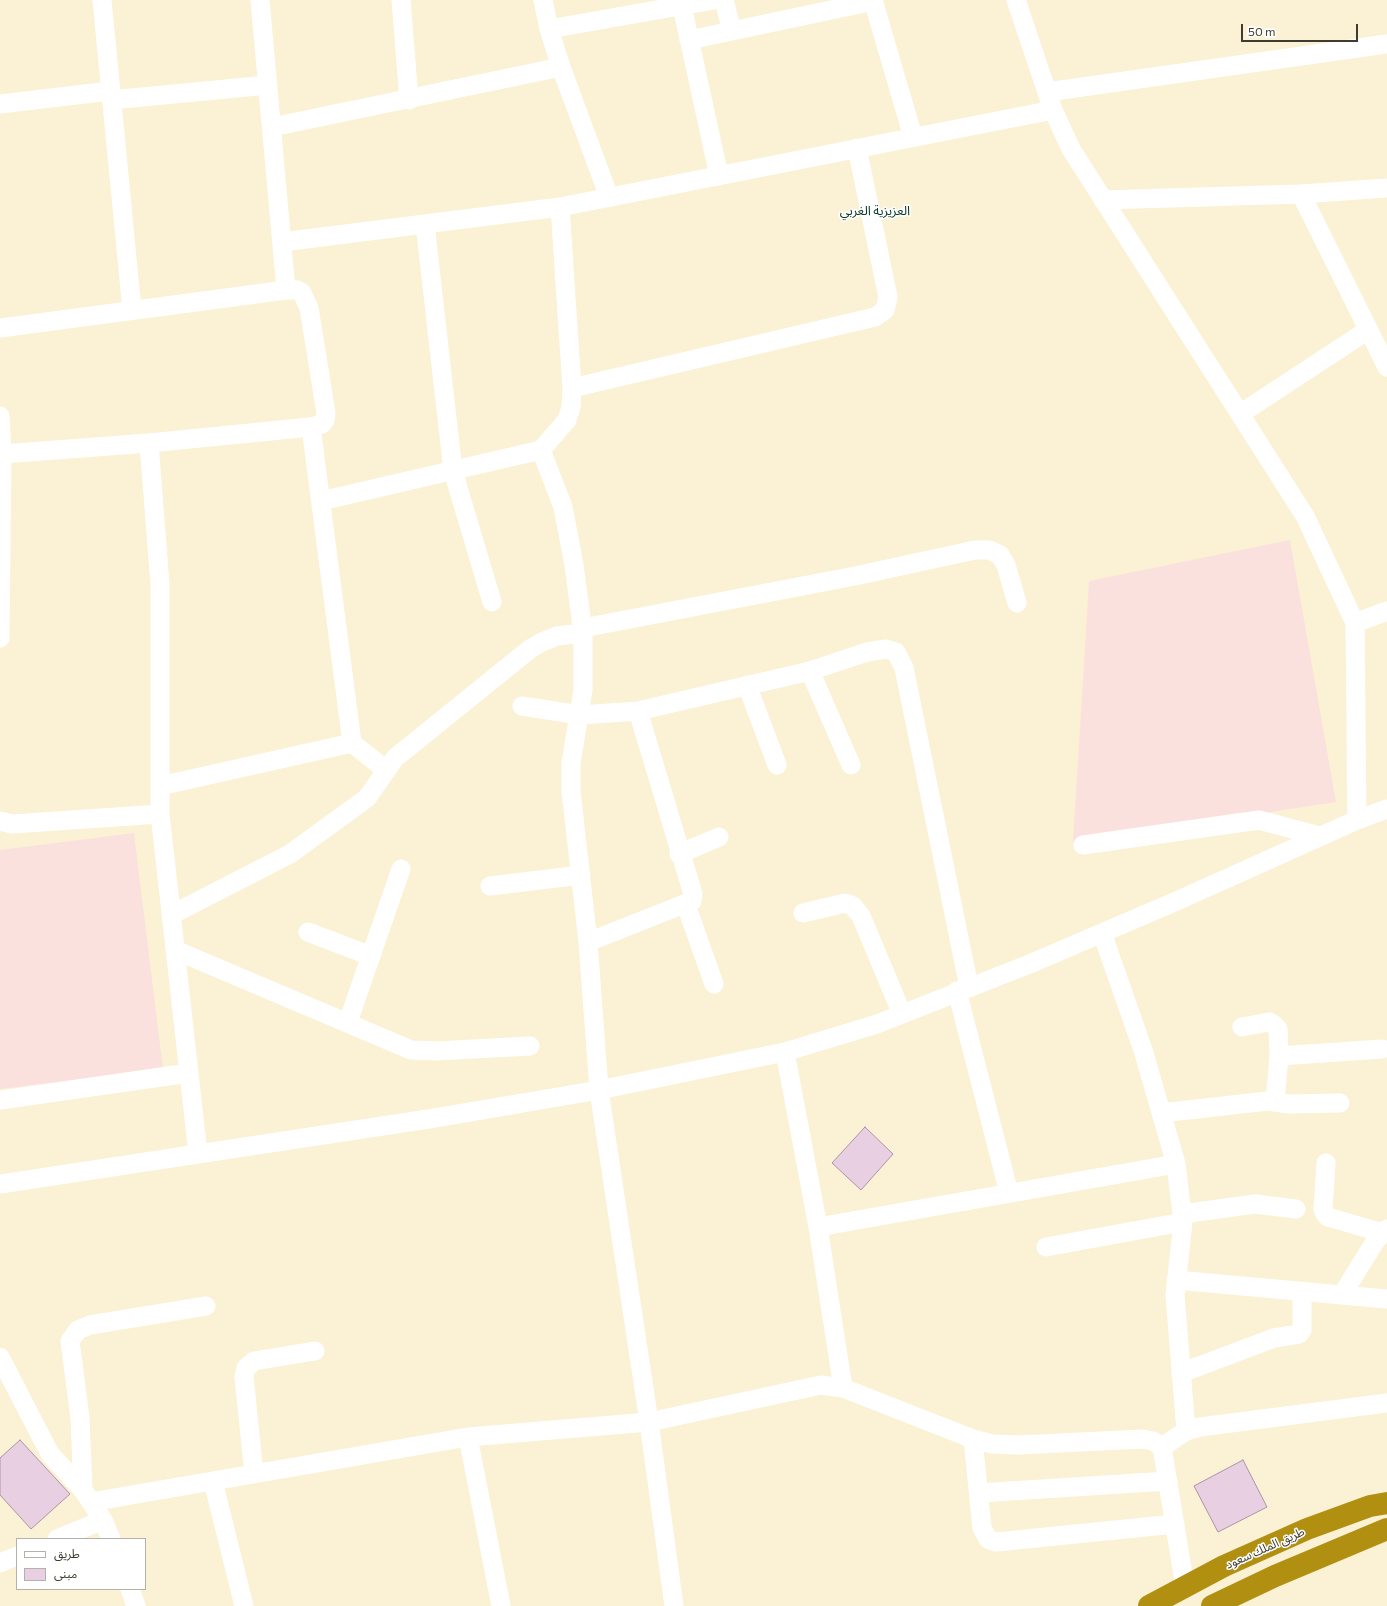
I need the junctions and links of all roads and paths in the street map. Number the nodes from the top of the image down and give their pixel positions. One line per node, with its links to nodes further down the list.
1 (102, 0): 17 (street)
2 (260, 0): 15 (street)
3 (401, 0): 18 (street)
4 (543, 0): 10 (street)
5 (714, 0): 9 (street)
6 (724, 0): 11 (street)
7 (873, 0): 11 (street); 22 (street)
8 (1016, 0): 16 (street)
9 (682, 6): 10 (street); 12 (street)
10 (548, 29): 14 (street)
11 (732, 31): 12 (street)
12 (689, 40): 24 (street)
13 (1387, 44): 16 (street)
14 (561, 67): 18 (street); 27 (street)
15 (268, 85): 17 (street); 21 (street)
16 (1047, 92): 20 (street)
17 (110, 96): 19 (street); 33 (street)
18 (409, 100): 21 (street)
19 (0, 104)
20 (1053, 110): 22 (street); 28 (street)
21 (272, 127): 31 (street)
22 (914, 137): 23 (street)
23 (857, 148): 24 (street); 38 (street)
24 (719, 176): 27 (street)
25 (1387, 188): 26 (street)
26 (1301, 194): 28 (street); 35 (street)
27 (609, 197): 29 (street)
28 (1104, 200): 39 (street)
29 (560, 207): 30 (street); 38 (street)
30 (425, 224): 31 (street); 45 (street)
31 (282, 242): 32 (street)
32 (286, 290): 33 (street); 41 (street)
33 (132, 310): 34 (street)
34 (0, 328)
35 (1368, 330): 36 (street); 39 (street)
36 (1382, 349): 37 (street)
37 (1387, 367)
38 (572, 388): 43 (street)
39 (1240, 414): 50 (street)
40 (0, 416): 44 (street)
41 (311, 427): 42 (street); 46 (street)
42 (149, 443): 44 (street); 62 (street)
43 (541, 450): 45 (street); 51 (street)
44 (2, 454): 52 (street)
45 (453, 471): 46 (street); 47 (street)
46 (321, 501): 58 (street)
47 (492, 602)
48 (1017, 603): 51 (street)
49 (1387, 611): 50 (street)
50 (1355, 623): 65 (street)
51 (583, 630): 57 (street); 61 (street)
52 (0, 638)
53 (810, 671): 54 (street); 60 (street); 83 (street)
54 (747, 685): 56 (street); 59 (street)
55 (522, 706): 57 (street)
56 (638, 711): 57 (street); 70 (street)
57 (580, 715): 72 (street)
58 (352, 743): 61 (street); 62 (street)
59 (777, 765)
60 (851, 765)
61 (386, 770): 76 (street)
62 (160, 786): 64 (street)
63 (1387, 809): 65 (street)
64 (160, 814): 66 (street); 76 (street)
65 (1357, 820): 67 (street)
66 (0, 821)
67 (1319, 836): 69 (street); 78 (street)
68 (719, 837): 70 (street)
69 (1083, 845)
70 (680, 854): 74 (street)
71 (401, 869): 81 (street)
72 (581, 875): 73 (street); 79 (street)
73 (490, 886)
74 (686, 905): 79 (street); 82 (street)
75 (804, 913): 84 (street)
76 (171, 915): 80 (street)
77 (308, 932): 81 (street)
78 (1102, 933): 83 (street); 96 (street)
79 (588, 942): 92 (street)
80 (175, 950): 85 (street); 91 (street)
81 (371, 956): 85 (street)
82 (714, 984)
83 (963, 989): 84 (street); 101 (street)
84 (902, 1014): 89 (street)
85 (348, 1022): 87 (street)
86 (1242, 1027): 90 (street)
87 (530, 1046)
88 (1382, 1049): 90 (street)
89 (785, 1052): 92 (street); 104 (street)
90 (1280, 1056): 94 (street)
91 (189, 1073): 93 (street); 97 (street)
92 (599, 1090): 97 (street); 117 (street)
93 (0, 1100)
94 (1275, 1102): 95 (street); 96 (street)
95 (1340, 1103)
96 (1161, 1113): 99 (street)
97 (198, 1154): 100 (street)
98 (1326, 1163): 105 (street)
99 (1176, 1164): 101 (street); 103 (street)
100 (0, 1184)
101 (1009, 1193): 104 (street)
102 (1296, 1208): 103 (street)
103 (1183, 1218): 106 (street); 107 (street)
104 (818, 1227): 115 (street)
105 (1385, 1231): 109 (street)
106 (1046, 1247)
107 (1176, 1280): 108 (street); 114 (street)
108 (1302, 1292): 109 (street); 114 (street)
109 (1342, 1295): 110 (street)
110 (1387, 1299)
111 (206, 1306): 126 (street)
112 (315, 1351): 122 (street)
113 (1, 1364): 126 (street)
114 (1181, 1373): 118 (street)
115 (843, 1388): 117 (street); 120 (street)
116 (1387, 1403): 118 (street)
117 (649, 1422): 119 (street); 140 (street)
118 (1186, 1431): 121 (street)
119 (468, 1438): 122 (street); 139 (street)
120 (973, 1439): 121 (street); 125 (street)
121 (1162, 1447): 124 (street)
122 (254, 1474): 123 (street)
123 (213, 1481): 126 (street); 138 (street)
124 (1168, 1481): 125 (street); 129 (street)
125 (979, 1493): 129 (street)
126 (87, 1496): 128 (street)
127 (1387, 1503): 135 (highway, طريق الملك سعود)
128 (103, 1520): 131 (street); 132 (street)
129 (1175, 1524): 135 (street)
130 (1387, 1529): 142 (highway)
131 (59, 1538)
132 (111, 1538)
133 (16, 1556): 134 (street)
134 (0, 1563)
135 (1185, 1587): 141 (highway, طريق الملك سعود)
136 (130, 1590): 137 (street)
137 (136, 1606)
138 (244, 1606)
139 (501, 1606)
140 (674, 1606)
141 (1149, 1606)
142 (1212, 1606)

